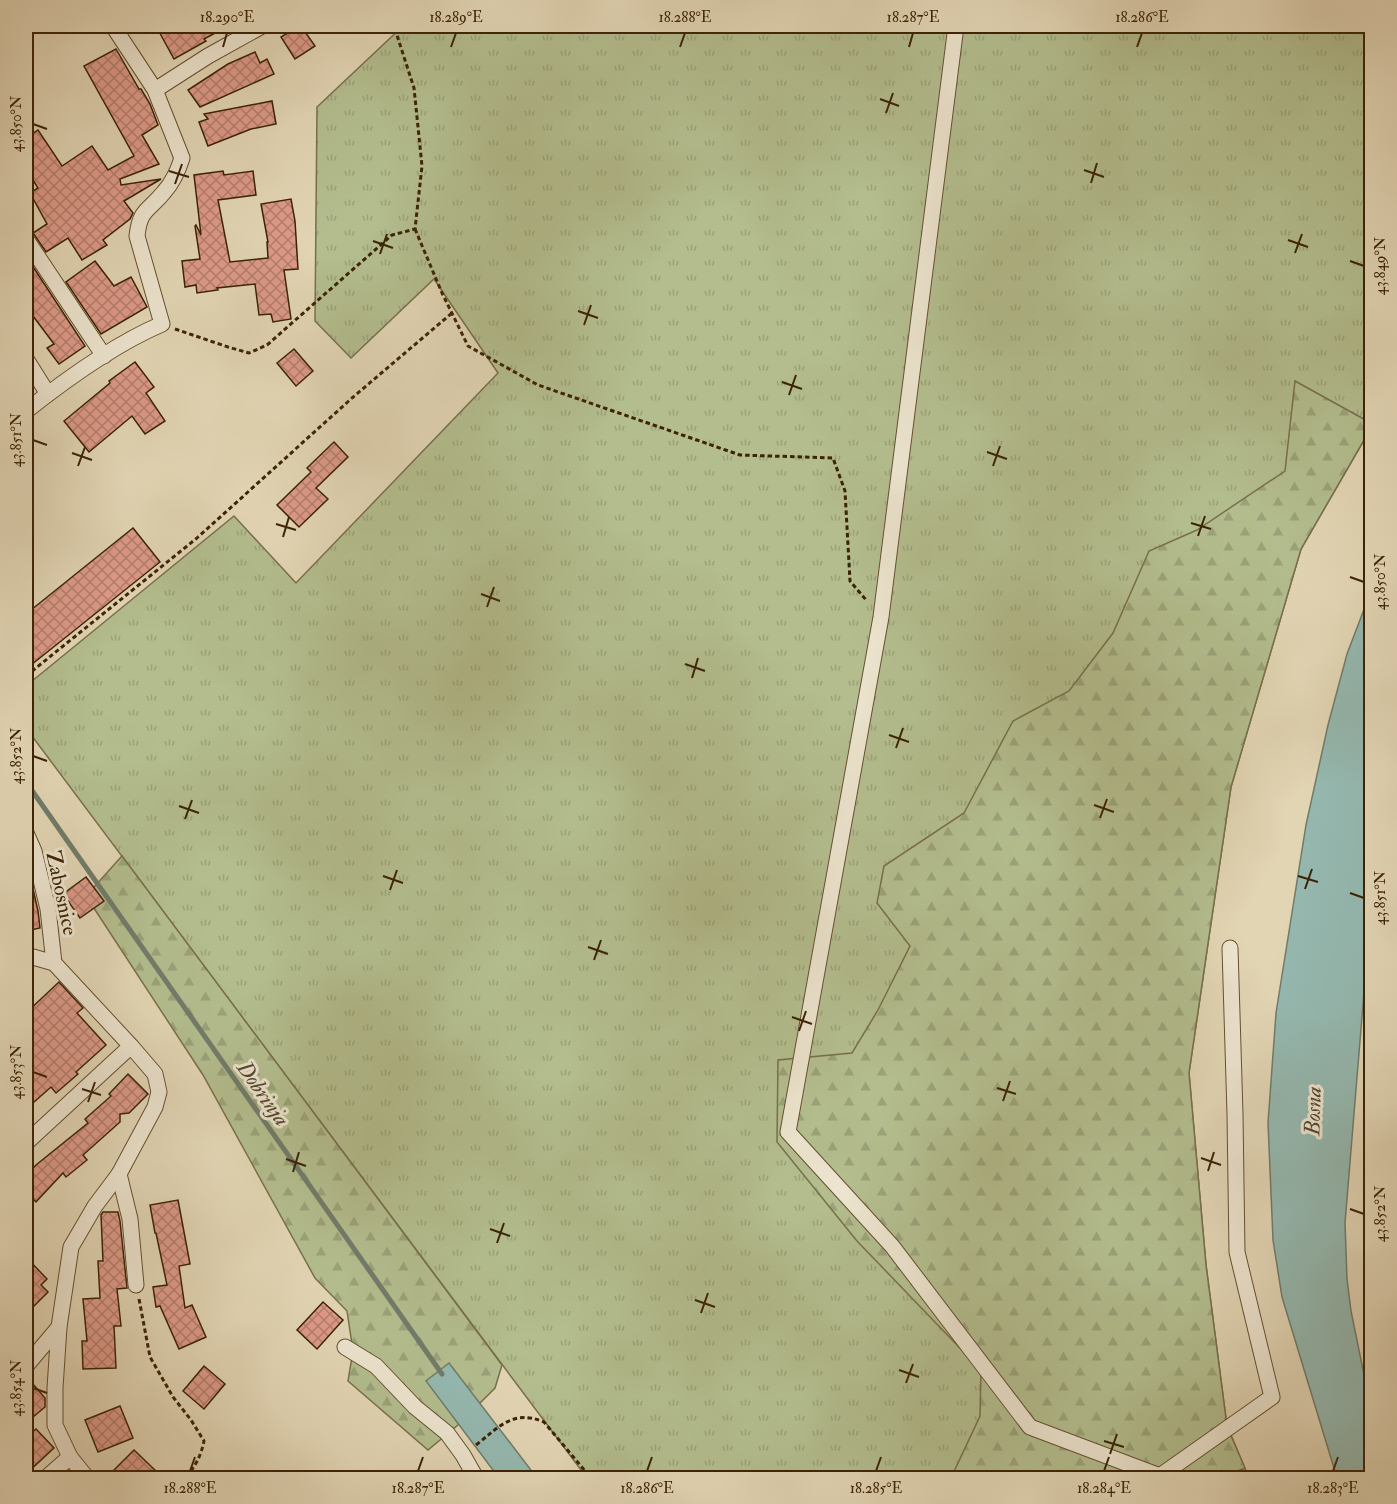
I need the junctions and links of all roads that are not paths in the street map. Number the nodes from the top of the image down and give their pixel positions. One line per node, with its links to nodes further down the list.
1 (113, 26): 4 (street)
2 (262, 26): 4 (street)
3 (956, 26): 11 (street)
4 (156, 90): 6 (street)
5 (26, 239): 6 (street)
6 (104, 356): 8 (street)
7 (26, 359): 8 (street)
8 (48, 394): 9 (street)
9 (26, 411)
10 (26, 833): 13 (street, Zabosnice)
11 (1230, 948)
12 (26, 955): 13 (street, Zabosnice)
13 (54, 963): 14 (street, Zabosnice)
14 (131, 1046): 15 (street); 16 (street, Zabosnice)
15 (26, 1143)
16 (119, 1174): 17 (street); 18 (street, Zabosnice)
17 (136, 1285)
18 (59, 1327): 20 (street); 21 (street, Zabosnice)
19 (345, 1347): 24 (street)
20 (26, 1366)
21 (69, 1457): 22 (street); 23 (street, Zabosnice)
22 (46, 1479)
23 (87, 1479)
24 (476, 1479)

